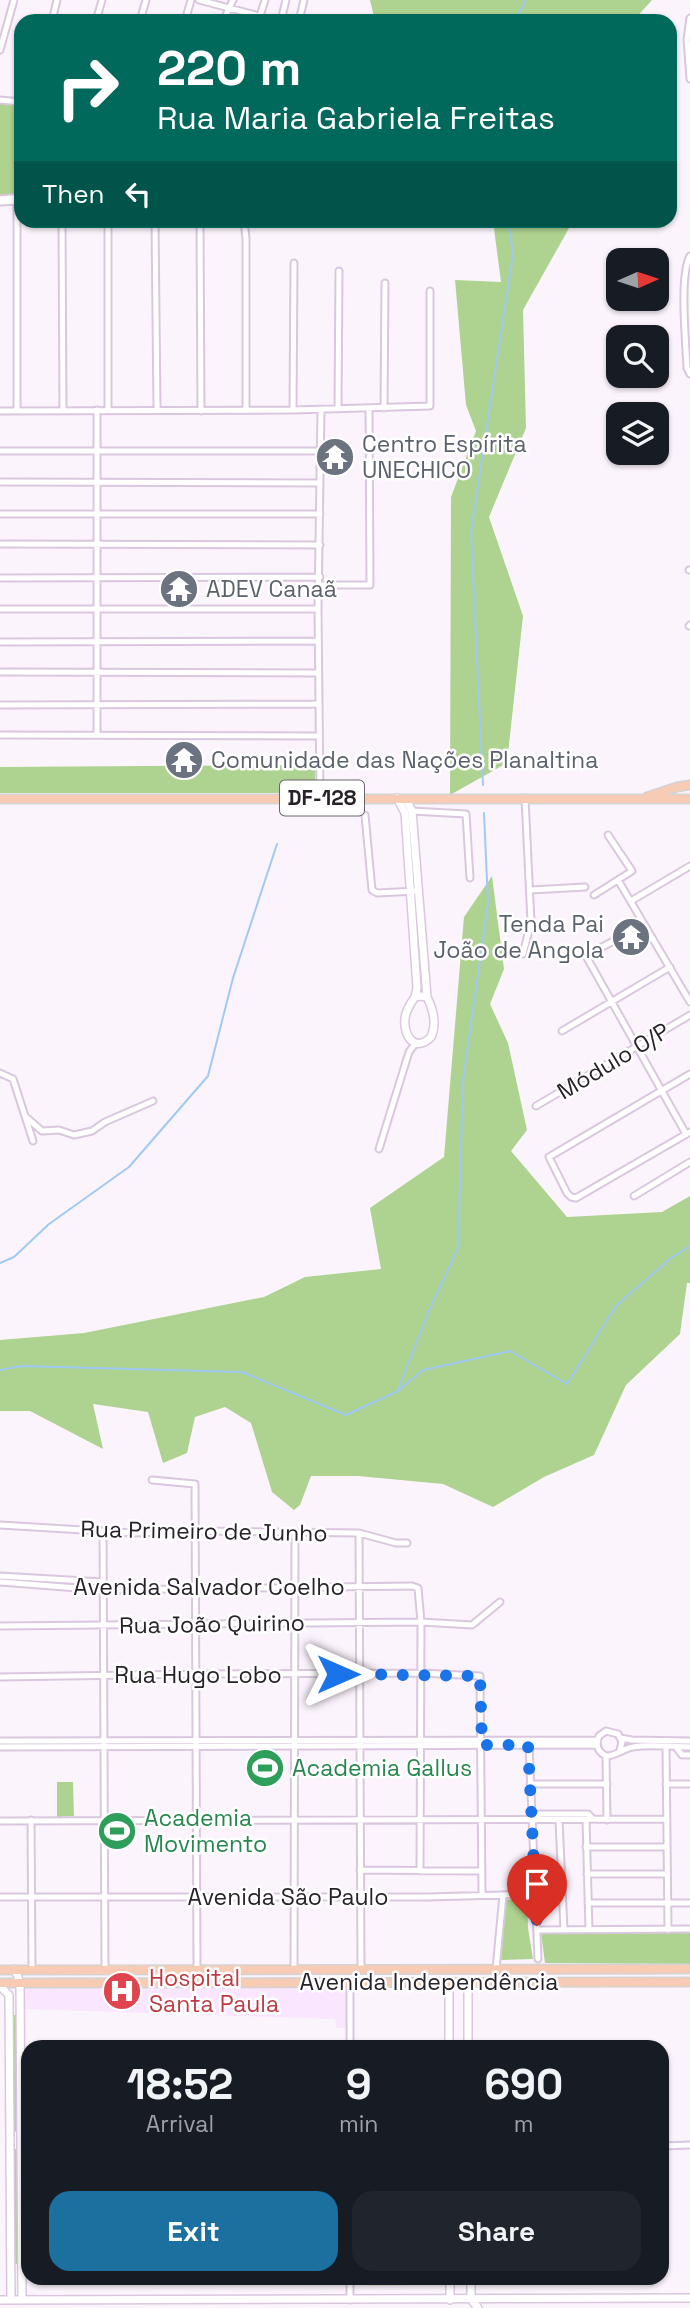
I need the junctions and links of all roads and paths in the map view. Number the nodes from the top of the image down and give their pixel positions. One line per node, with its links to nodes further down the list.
1 (14, 0): 9 (street)
2 (199, 0): 4 (street)
3 (233, 0): 4 (street)
4 (231, 9): 5 (street); 6 (street)
5 (228, 14)
6 (246, 14)
7 (690, 18): 8 (street)
8 (688, 42): 10 (street)
9 (0, 50)
10 (690, 79)
11 (20, 228): 35 (street)
12 (62, 228): 36 (street)
13 (108, 228): 29 (street)
14 (155, 228): 30 (street)
15 (200, 228): 37 (street)
16 (245, 228): 31 (street)
17 (690, 256): 21 (street)
18 (294, 263): 32 (street)
19 (339, 271): 25 (street)
20 (385, 283): 27 (street)
21 (685, 284): 23 (street); 24 (street)
22 (430, 291): 27 (street)
23 (690, 292)
24 (690, 374)
25 (338, 408): 26 (street); 33 (street)
26 (369, 408): 27 (street); 53 (street)
27 (383, 408)
28 (97, 410): 29 (street); 36 (street); 39 (street)
29 (108, 410): 30 (street)
30 (157, 410): 37 (street)
31 (246, 410): 32 (street); 37 (street)
32 (293, 410): 33 (street)
33 (321, 410): 40 (street)
34 (0, 411): 35 (street)
35 (17, 411): 36 (street)
36 (63, 411)
37 (201, 411)
38 (0, 451): 39 (street)
39 (97, 451): 40 (street); 42 (street)
40 (321, 451): 43 (street)
41 (0, 482): 42 (street)
42 (97, 482): 43 (street); 45 (street)
43 (320, 482): 46 (street)
44 (0, 514): 45 (street)
45 (97, 514): 46 (street); 48 (street)
46 (320, 514): 49 (street)
47 (0, 544): 48 (street)
48 (98, 544): 49 (street); 51 (street)
49 (320, 545): 52 (street)
50 (0, 578): 51 (street)
51 (97, 578): 52 (street); 56 (street)
52 (320, 578): 53 (street)
53 (319, 585): 55 (street)
54 (0, 609): 56 (street)
55 (318, 609): 56 (street); 57 (street)
56 (98, 610): 59 (street)
57 (318, 641): 59 (street); 62 (street)
58 (0, 642): 59 (street)
59 (98, 642): 61 (street)
60 (0, 672): 61 (street)
61 (97, 672): 62 (street); 65 (street)
62 (318, 673): 63 (street)
63 (318, 704): 65 (street); 68 (street)
64 (0, 705): 65 (street)
65 (98, 705): 66 (street)
66 (97, 735): 67 (street); 68 (street)
67 (0, 736)
68 (318, 736): 70 (street)
69 (690, 785): 72 (main road, DF-128 / DF-128)
70 (320, 798): 73 (main road, DF-128 / DF-128); 74 (main road, DF-128 / DF-128)
71 (525, 798): 72 (main road, DF-128 / DF-128); 74 (main road, DF-128 / DF-128); 84 (street)
72 (645, 798): 75 (main road, DF-128 / DF-128)
73 (0, 799)
74 (402, 799): 76 (street); 78 (street)
75 (690, 799)
76 (412, 811): 78 (street); 81 (street)
77 (365, 815): 85 (street)
78 (410, 833): 85 (street)
79 (608, 835): 82 (street)
80 (690, 866): 87 (street)
81 (470, 878)
82 (618, 880): 86 (street); 87 (street)
83 (586, 887): 84 (street)
84 (531, 890): 90 (street)
85 (414, 891): 89 (street)
86 (594, 895)
87 (631, 901): 88 (street)
88 (645, 924): 91 (street); 94 (street)
89 (418, 939): 92 (street); 93 (street)
90 (523, 954)
91 (670, 967): 94 (street); 95 (street)
92 (415, 997): 93 (street); 98 (street)
93 (427, 997): 98 (street)
94 (611, 1002): 97 (street); 99 (street)
95 (690, 1002)
96 (690, 1015): 99 (street, Módulo O/P)
97 (562, 1031)
98 (415, 1044): 108 (street)
99 (636, 1046): 102 (street); 104 (street, Módulo O/P)
100 (0, 1073): 105 (street)
101 (690, 1074): 102 (street)
102 (661, 1090): 106 (street); 106 (street)
103 (153, 1101): 105 (street)
104 (536, 1106)
105 (27, 1118): 107 (street)
106 (688, 1133)
107 (33, 1142)
108 (379, 1149)
109 (690, 1162): 110 (street)
110 (634, 1196)
111 (152, 1480): 114 (street)
112 (0, 1525): 113 (street, Rua Primeiro de Junho)
113 (103, 1531): 114 (street, Rua Primeiro de Junho); 120 (street)
114 (195, 1531): 115 (street, Rua Primeiro de Junho); 122 (street)
115 (295, 1532): 116 (street, Rua Primeiro de Junho); 123 (street)
116 (359, 1533): 117 (street, Rua Primeiro de Junho); 121 (street)
117 (407, 1543)
118 (0, 1576): 120 (street, Avenida Salvador Coelho)
119 (0, 1582): 120 (street, Avenida Salvador Coelho)
120 (103, 1586): 122 (street, Avenida Salvador Coelho); 129 (street)
121 (360, 1587): 123 (street, Avenida Salvador Coelho); 125 (street); 126 (street, Avenida Salvador Coelho)
122 (196, 1588): 123 (street, Avenida Salvador Coelho); 128 (street)
123 (295, 1588): 127 (street)
124 (500, 1601): 126 (street, Rua João Quirino)
125 (360, 1622): 126 (street, Rua João Quirino); 127 (street, Rua João Quirino); 134 (street)
126 (421, 1622): 131 (street)
127 (295, 1623): 128 (street, Rua João Quirino); 133 (street)
128 (197, 1624): 129 (street, Rua João Quirino); 132 (street)
129 (104, 1625): 130 (street, Rua João Quirino); 135 (street)
130 (0, 1626)
131 (421, 1673): 134 (street, Rua Hugo Lobo); 140 (street, Rua Hugo Lobo); 141 (street)
132 (197, 1674): 133 (street, Rua Hugo Lobo); 135 (street, Rua Hugo Lobo); 144 (street)
133 (295, 1674): 134 (street, Rua Hugo Lobo); 145 (street)
134 (360, 1674): 146 (street)
135 (104, 1675): 136 (street, Rua Hugo Lobo); 143 (street)
136 (0, 1677)
137 (620, 1738): 139 (street); 142 (street); 152 (street)
138 (0, 1741): 143 (street)
139 (690, 1741)
140 (482, 1742): 141 (street); 142 (street); 147 (street); 167 (street)
141 (421, 1743): 146 (street); 166 (street)
142 (597, 1743): 147 (street); 154 (street)
143 (105, 1744): 144 (street); 149 (street); 162 (street)
144 (197, 1744): 145 (street); 163 (street)
145 (295, 1744): 146 (street); 164 (street)
146 (360, 1744): 165 (street)
147 (528, 1745): 155 (street)
148 (666, 1746): 150 (street); 152 (street); 157 (street)
149 (0, 1747)
150 (676, 1747): 151 (street); 153 (street)
151 (690, 1747)
152 (620, 1750): 154 (street)
153 (690, 1755)
154 (606, 1756): 156 (street)
155 (530, 1784): 156 (street); 168 (street)
156 (607, 1784): 172 (street)
157 (666, 1784): 158 (street); 160 (street)
158 (690, 1784)
159 (546, 1817): 168 (street); 169 (street); 171 (street)
160 (667, 1819): 172 (street); 175 (street)
161 (31, 1820): 162 (street); 173 (street); 185 (street)
162 (105, 1820): 163 (street); 186 (street)
163 (197, 1820): 164 (street); 187 (street)
164 (295, 1820): 165 (street); 188 (street)
165 (360, 1820): 166 (street); 176 (street)
166 (421, 1820): 167 (street); 177 (street)
167 (482, 1820): 168 (street); 178 (street)
168 (534, 1820): 181 (street)
169 (559, 1820): 170 (street); 194 (street)
170 (586, 1820): 171 (street); 174 (street)
171 (594, 1820): 172 (street)
172 (607, 1820)
173 (0, 1821)
174 (586, 1847): 175 (street); 179 (street)
175 (667, 1847): 180 (street)
176 (360, 1870): 177 (street); 189 (street)
177 (420, 1871): 178 (street)
178 (482, 1871): 182 (street)
179 (587, 1874): 180 (street); 190 (street)
180 (667, 1874): 191 (street)
181 (535, 1894): 183 (street, Avenida São Paulo); 193 (street)
182 (482, 1895): 183 (street, Avenida São Paulo); 189 (street, Avenida São Paulo)
183 (503, 1895): 210 (street)
184 (0, 1897): 185 (street, Avenida São Paulo)
185 (32, 1897): 186 (street, Avenida São Paulo); 204 (street)
186 (105, 1897): 187 (street, Avenida São Paulo); 205 (street)
187 (197, 1897): 188 (street, Avenida São Paulo); 199 (street)
188 (295, 1897): 189 (street, Avenida São Paulo); 206 (street)
189 (360, 1897): 207 (street)
190 (588, 1903): 191 (street); 195 (street)
191 (667, 1903): 192 (street); 196 (street)
192 (690, 1903)
193 (537, 1930): 194 (street); 198 (street)
194 (564, 1930): 195 (street)
195 (589, 1930): 196 (street)
196 (668, 1930): 197 (street)
197 (690, 1930)
198 (538, 1959)
199 (197, 1968): 200 (main road, Avenida Independência); 205 (main road, Avenida Independência)
200 (243, 1968): 201 (main road, Avenida Independência); 217 (main road)
201 (256, 1968): 206 (main road, Avenida Independência); 218 (main road)
202 (0, 1969): 203 (main road, Avenida Independência)
203 (15, 1969): 204 (main road, Avenida Independência); 225 (street)
204 (32, 1969): 213 (main road, Avenida Independência)
205 (105, 1969): 214 (main road, Avenida Independência)
206 (294, 1969): 207 (main road, Avenida Independência)
207 (361, 1969): 208 (main road, Avenida Independência)
208 (393, 1969): 209 (main road, Avenida Independência); 220 (main road)
209 (404, 1969): 210 (main road, Avenida Independência); 216 (main road)
210 (494, 1969): 211 (main road, Avenida Independência); 221 (main road)
211 (533, 1969): 212 (main road, Avenida Independência); 223 (main road)
212 (690, 1969)
213 (82, 1970): 214 (main road, Avenida Independência); 215 (main road)
214 (94, 1970): 215 (main road)
215 (86, 1981): 217 (main road, Avenida Independência); 225 (main road, Avenida Independência)
216 (402, 1981): 220 (main road, Avenida Independência); 221 (main road, Avenida Independência)
217 (243, 1982): 218 (main road, Avenida Independência)
218 (255, 1982): 219 (main road, Avenida Independência)
219 (350, 1982): 220 (main road, Avenida Independência); 229 (street)
220 (392, 1982)
221 (449, 1982): 222 (main road, Avenida Independência); 230 (street)
222 (468, 1982): 223 (main road, Avenida Independência); 231 (street)
223 (534, 1982): 224 (main road, Avenida Independência)
224 (690, 1982)
225 (20, 1983): 226 (main road, Avenida Independência); 228 (street)
226 (0, 1985): 227 (street)
227 (9, 2013): 228 (street); 232 (street)
228 (20, 2013): 233 (street)
229 (350, 2040)
230 (449, 2040)
231 (468, 2040)
232 (11, 2134): 233 (street); 236 (street)
233 (21, 2135): 237 (street)
234 (669, 2146): 235 (street)
235 (690, 2146)
236 (11, 2148): 237 (street); 238 (street)
237 (21, 2148)
238 (11, 2265): 239 (street); 248 (street)
239 (21, 2267)
240 (22, 2285): 249 (street)
241 (350, 2285): 250 (street)
242 (450, 2285): 251 (street)
243 (471, 2285): 246 (street)
244 (549, 2298): 245 (street); 246 (street); 258 (street)
245 (690, 2298)
246 (471, 2299): 251 (street); 257 (street)
247 (0, 2300): 248 (street)
248 (10, 2300): 249 (street)
249 (22, 2300): 253 (street)
250 (350, 2300): 252 (street); 255 (street)
251 (450, 2300): 256 (street)
252 (386, 2303): 256 (street)
253 (42, 2304): 254 (street)
254 (202, 2304): 255 (street)
255 (261, 2304)
256 (430, 2304)
257 (478, 2308)
258 (554, 2308)

